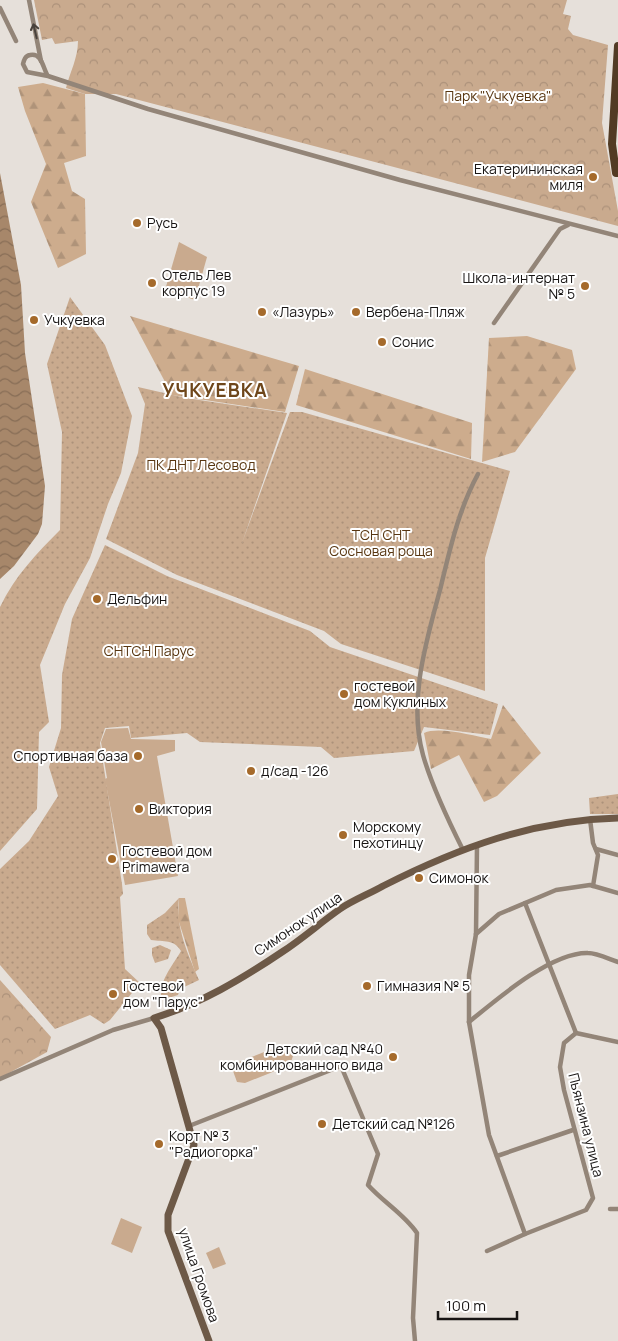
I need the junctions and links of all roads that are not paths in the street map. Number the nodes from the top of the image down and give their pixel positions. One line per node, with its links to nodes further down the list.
1 (29, 0): 5 (street, one-way to 1)
2 (0, 8): 3 (street)
3 (16, 41)
4 (618, 46): 7 (main road)
5 (43, 64): 6 (street); 6 (street)
6 (48, 76): 9 (street)
7 (615, 115): 8 (main road)
8 (617, 175)
9 (568, 225): 10 (street); 11 (street)
10 (618, 236)
11 (494, 323)
12 (478, 474): 17 (street)
13 (618, 818): 14 (street, Симонок улица)
14 (590, 819): 15 (street, Симонок улица); 16 (street)
15 (478, 845): 17 (street, Симонок улица); 22 (street)
16 (596, 849): 18 (street); 19 (street)
17 (463, 850): 25 (street, Симонок улица)
18 (618, 855)
19 (593, 886): 20 (street); 21 (street)
20 (618, 893)
21 (526, 903): 22 (street); 24 (street)
22 (476, 934): 26 (street)
23 (618, 962): 24 (street)
24 (550, 965): 26 (street); 27 (street)
25 (154, 1018): 29 (street, Симонок улица); 30 (street, улица Громова)
26 (469, 1022): 32 (street)
27 (576, 1033): 28 (street); 31 (street, Пьянзина улица)
28 (618, 1042)
29 (0, 1080)
30 (189, 1126): 37 (street, улица Громова); 38 (street)
31 (573, 1130): 32 (street); 35 (street, Пьянзина улица)
32 (497, 1156): 35 (street)
33 (610, 1209): 34 (street)
34 (618, 1209)
35 (524, 1234): 36 (street)
36 (487, 1251)
37 (209, 1341)
38 (414, 1341)

